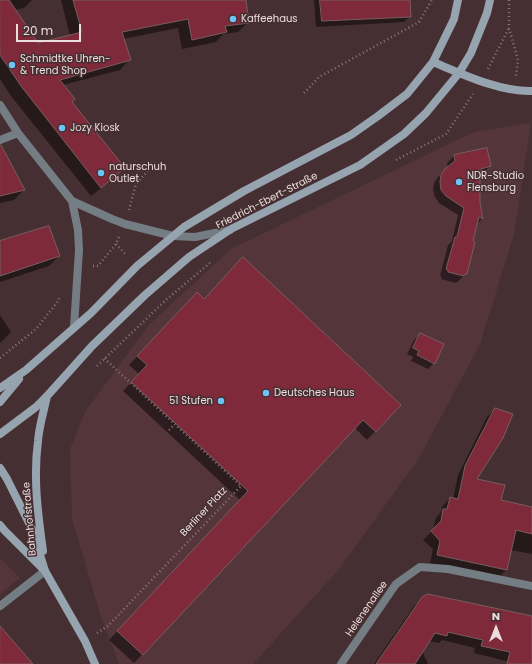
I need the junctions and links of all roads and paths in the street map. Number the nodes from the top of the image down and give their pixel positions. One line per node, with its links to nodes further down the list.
1 (432, 0): 9 (path)
2 (458, 0): 5 (main road, Friedrich-Ebert-Straße)
3 (490, 0): 6 (main road, Friedrich-Ebert-Straße)
4 (509, 0): 7 (path)
5 (433, 62): 6 (main road); 17 (main road, Friedrich-Ebert-Straße)
6 (460, 73): 7 (main road); 16 (main road, Friedrich-Ebert-Straße)
7 (514, 90): 8 (main road)
8 (532, 91)
9 (304, 93)
10 (0, 105): 11 (street)
11 (18, 133): 12 (street); 14 (street)
12 (0, 140)
13 (155, 163): 15 (path)
14 (72, 201): 15 (street); 18 (street)
15 (125, 224): 17 (street); 18 (path)
16 (231, 230): 17 (street); 21 (main road, Friedrich-Ebert-Straße)
17 (173, 236): 20 (main road, Friedrich-Ebert-Straße)
18 (78, 266): 20 (street)
19 (60, 293): 22 (path)
20 (74, 327): 23 (main road, Friedrich-Ebert-Straße)
21 (92, 346): 25 (main road, Friedrich-Ebert-Straße); 27 (path, Berliner Platz)
22 (0, 358)
23 (26, 370): 24 (main road, Friedrich-Ebert-Straße); 26 (main road)
24 (0, 388)
25 (48, 395): 29 (main road, Friedrich-Ebert-Straße); 32 (main road, Bahnhofstraße)
26 (0, 402)
27 (174, 425): 28 (path); 35 (path, Berliner Platz)
28 (170, 430)
29 (0, 434)
30 (0, 468): 32 (main road, Bahnhofstraße)
31 (2, 528): 32 (main road, Bahnhofstraße)
32 (45, 571): 34 (street); 35 (main road, Bahnhofstraße)
33 (532, 586): 37 (street, Helenenallee)
34 (0, 606)
35 (85, 641): 36 (main road, Bahnhofstraße)
36 (95, 664)
37 (341, 664)

